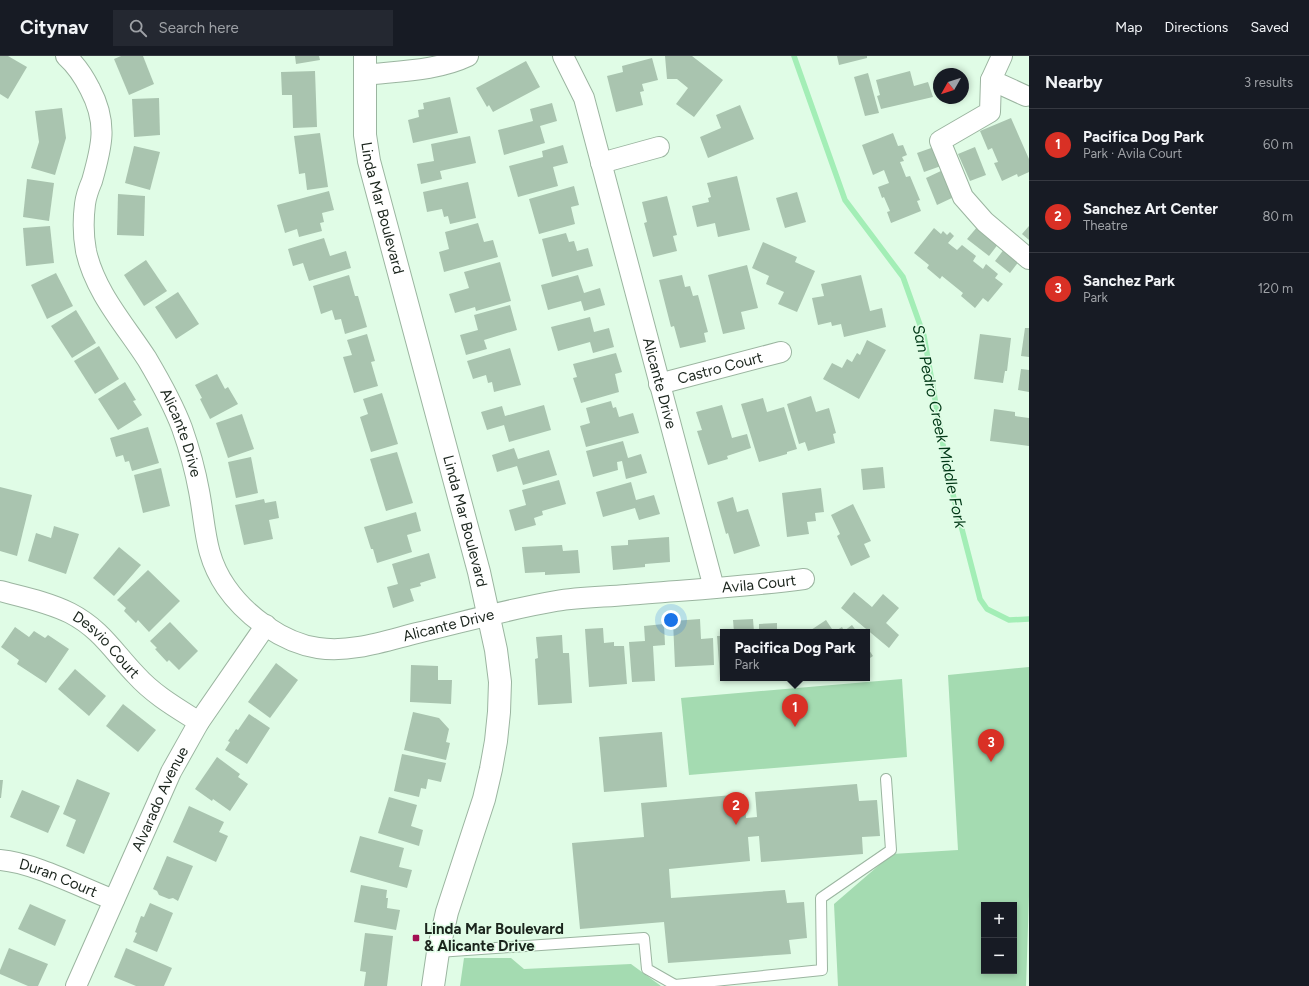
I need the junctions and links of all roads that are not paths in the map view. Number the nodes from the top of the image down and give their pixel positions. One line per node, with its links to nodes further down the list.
1 (66, 56): 17 (street, Alicante Drive)
2 (468, 56): 5 (street)
3 (562, 56): 9 (street, Alicante Drive)
4 (1002, 56): 6 (street)
5 (365, 65): 16 (street, Linda Mar Boulevard)
6 (991, 80): 7 (street); 10 (street)
7 (1026, 96)
8 (659, 147): 9 (street)
9 (601, 164): 12 (street, Alicante Drive)
10 (1029, 259)
11 (781, 352): 12 (street, Castro Court)
12 (659, 384): 14 (street, Alicante Drive)
13 (804, 579): 14 (street, Avila Court)
14 (714, 588): 16 (street, Alicante Drive)
15 (0, 591): 18 (street, Desvio Court)
16 (489, 615): 17 (street, Alicante Drive); 22 (street, Linda Mar Boulevard)
17 (266, 626): 18 (street, Alvarado Avenue)
18 (199, 722): 21 (street, Alvarado Avenue)
19 (886, 779): 22 (lane)
20 (0, 860): 21 (street, Duran Court)
21 (114, 900): 23 (street, Alvarado Avenue)
22 (438, 952): 24 (street, Linda Mar Boulevard)
23 (76, 986)
24 (433, 986)

